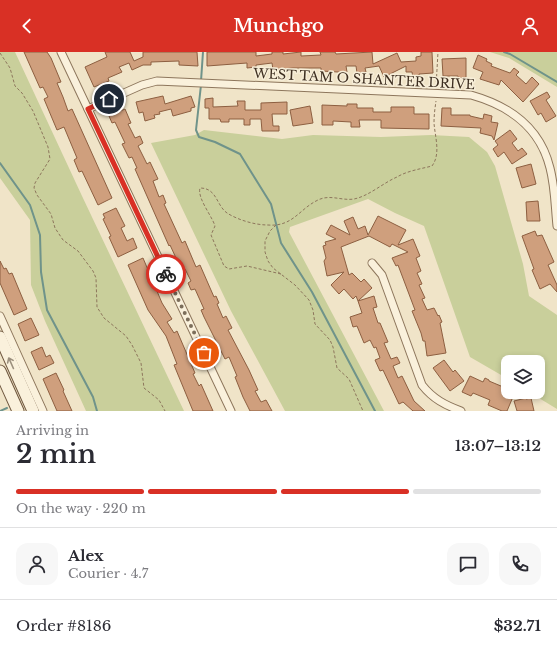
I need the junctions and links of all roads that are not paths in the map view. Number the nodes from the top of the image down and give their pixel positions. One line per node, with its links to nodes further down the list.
1 (61, 52): 2 (street)
2 (88, 109): 3 (street, WEST TAM O SHANTER DRIVE); 14 (street)
3 (554, 167): 4 (street, WEST TAM O SHANTER DRIVE)
4 (557, 226)
5 (372, 263): 15 (street)
6 (0, 316): 13 (street)
7 (0, 337): 9 (main road, one-way to 7)
8 (0, 371): 10 (main road)
9 (23, 388): 10 (main road); 12 (main road)
10 (10, 394): 11 (main road)
11 (18, 411)
12 (33, 411)
13 (43, 411)
14 (231, 411)
15 (461, 411)

